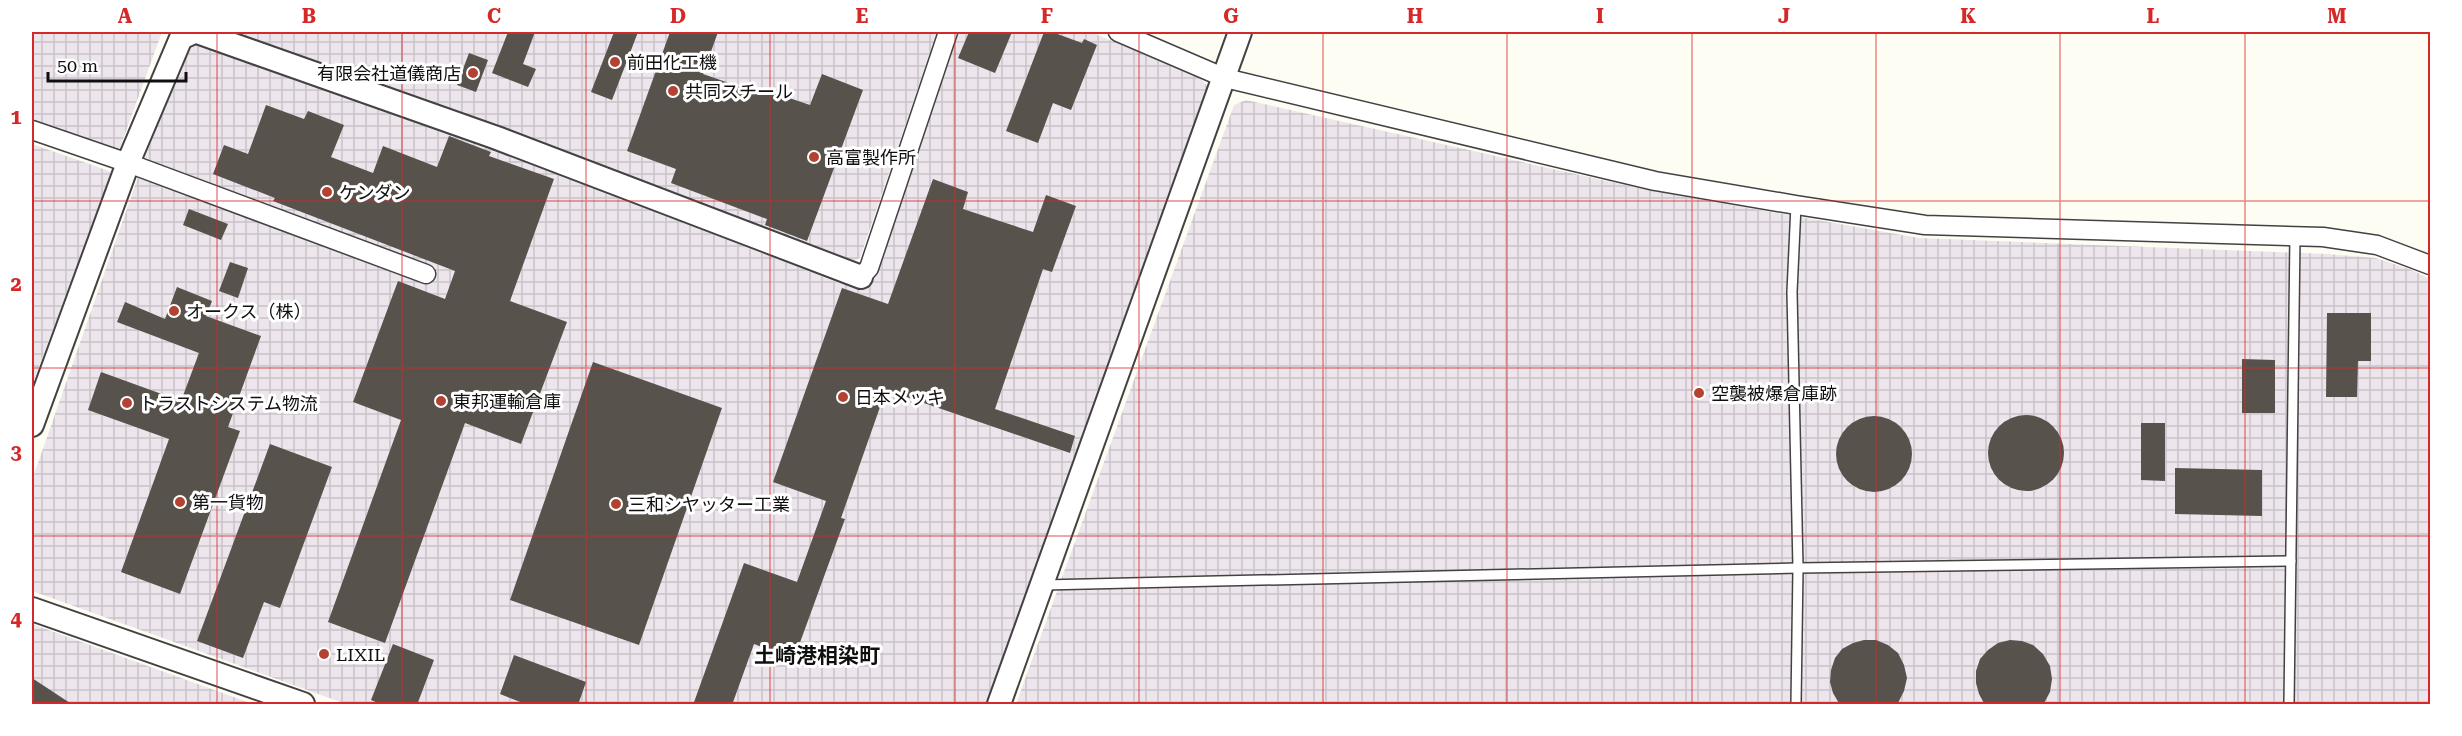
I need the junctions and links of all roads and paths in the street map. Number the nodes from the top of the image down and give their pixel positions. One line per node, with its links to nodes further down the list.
1 (196, 32): 7 (street); 12 (street)
2 (948, 32): 12 (street)
3 (1118, 32): 5 (street)
4 (1240, 32): 5 (street)
5 (1225, 78): 8 (street); 16 (street)
6 (32, 130): 7 (street)
7 (128, 163): 11 (street); 13 (street)
8 (1796, 205): 9 (street); 15 (lane)
9 (2295, 236): 10 (street); 14 (lane)
10 (2430, 265)
11 (426, 274)
12 (861, 277)
13 (32, 425)
14 (2291, 561): 15 (lane); 21 (lane)
15 (1798, 568): 16 (lane); 20 (lane)
16 (1043, 585): 19 (street)
17 (32, 609): 18 (street)
18 (303, 705)
19 (999, 705)
20 (1796, 705)
21 (2289, 705)

